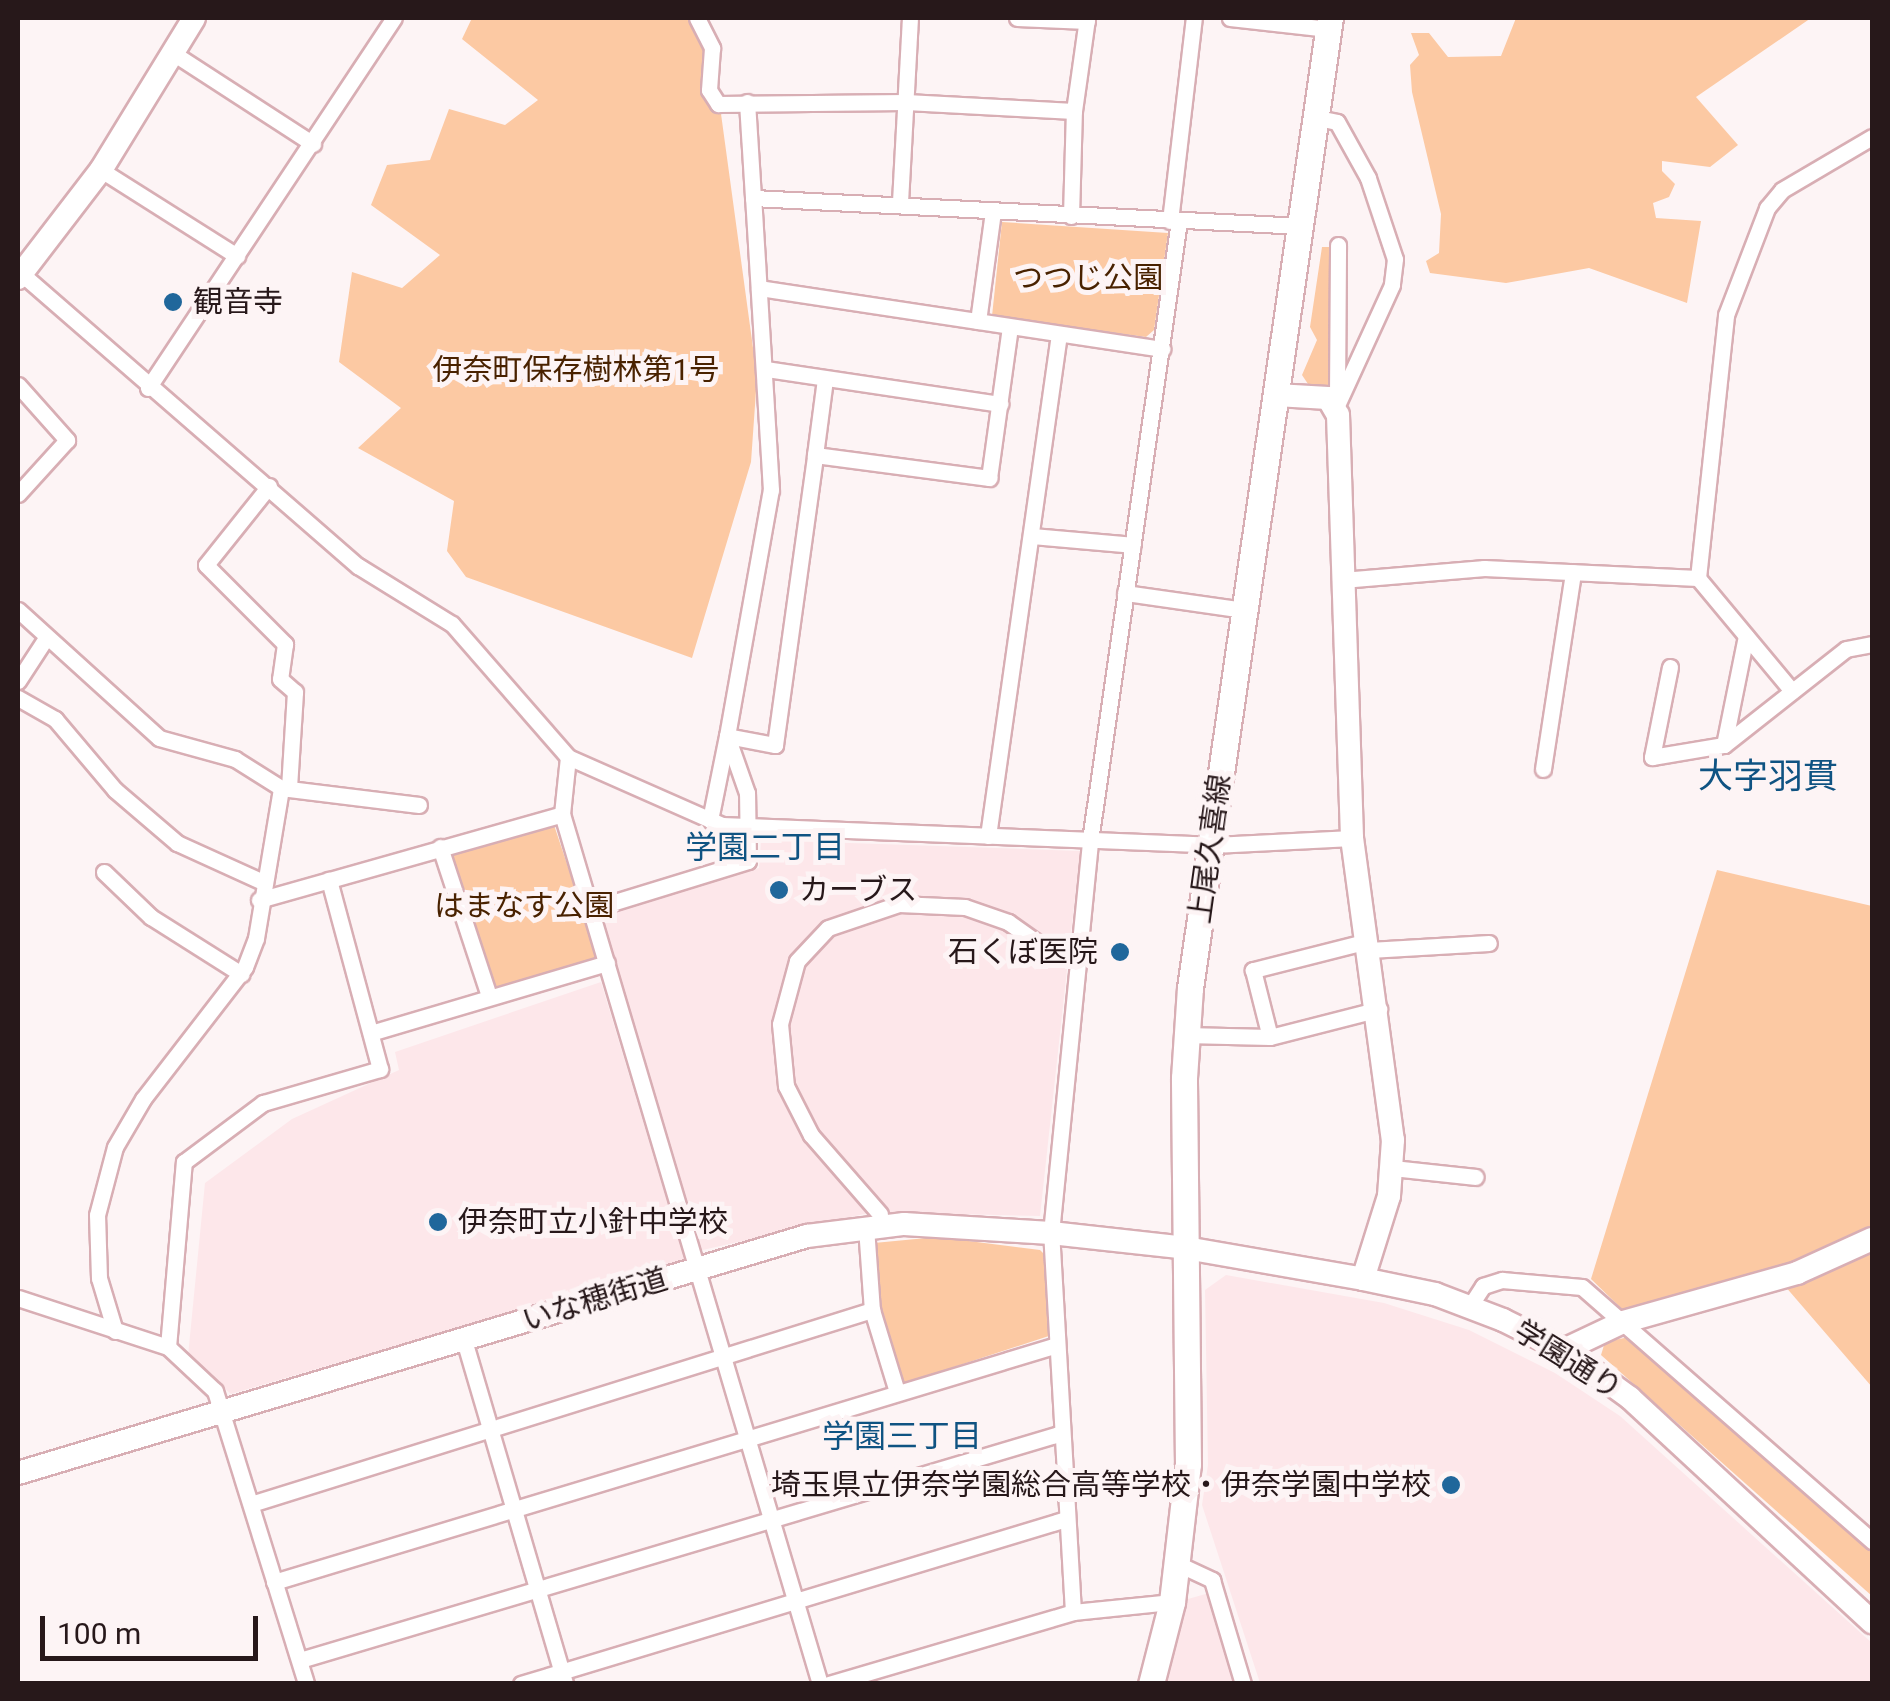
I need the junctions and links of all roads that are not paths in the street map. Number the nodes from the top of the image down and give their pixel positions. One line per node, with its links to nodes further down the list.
1 (194, 18): 10 (street)
2 (394, 18): 16 (street)
3 (697, 18): 11 (street)
4 (910, 18): 12 (street)
5 (1016, 18): 8 (street)
6 (1194, 18): 22 (street)
7 (1230, 18): 9 (street)
8 (1087, 19): 13 (street)
9 (1329, 23): 14 (main road, 上尾久喜線)
10 (173, 53): 16 (street); 17 (street)
11 (747, 102): 12 (street); 18 (street)
12 (906, 102): 13 (street); 19 (street)
13 (1074, 111): 21 (street)
14 (1318, 118): 23 (main road, 上尾久喜線); 39 (street)
15 (1872, 137): 47 (street)
16 (313, 144): 25 (street)
17 (101, 170): 25 (street); 26 (street)
18 (753, 198): 19 (street); 27 (street)
19 (900, 202): 20 (street)
20 (994, 212): 21 (street); 28 (street)
21 (1071, 216): 22 (street)
22 (1175, 221): 23 (street); 31 (street)
23 (1302, 226): 36 (main road, 上尾久喜線)
24 (1338, 244): 39 (street)
25 (238, 256): 35 (street)
26 (20, 276): 35 (street)
27 (759, 288): 28 (street); 32 (street)
28 (978, 321): 29 (street)
29 (1010, 327): 30 (street); 38 (street)
30 (1060, 334): 31 (street); 44 (street)
31 (1162, 348): 45 (street)
32 (766, 369): 33 (street); 59 (street)
33 (824, 379): 38 (street); 41 (street)
34 (18, 385): 37 (street)
35 (148, 388): 42 (street)
36 (1276, 395): 39 (street); 51 (main road, 上尾久喜線)
37 (31, 400): 40 (street); 43 (street)
38 (1000, 404): 41 (street)
39 (1337, 405): 48 (street)
40 (18, 414)
41 (815, 455): 59 (street)
42 (269, 486): 61 (street); 63 (street)
43 (18, 494)
44 (1031, 536): 45 (street); 68 (street)
45 (1133, 544): 49 (street)
46 (1573, 572): 47 (street); 48 (street); 62 (street)
47 (1698, 578): 52 (street)
48 (1342, 580): 69 (street)
49 (1125, 593): 51 (street); 70 (street)
50 (18, 610): 53 (street)
51 (1244, 610): 71 (main road, 上尾久喜線)
52 (1746, 636): 57 (street); 60 (street)
53 (46, 638): 56 (street); 63 (street)
54 (1872, 644): 57 (street)
55 (1670, 667): 60 (street)
56 (18, 681)
57 (1792, 691): 60 (street)
58 (18, 698): 75 (street)
59 (727, 736): 66 (street); 67 (street)
60 (1724, 745)
61 (568, 757): 65 (street); 66 (street)
62 (1542, 770)
63 (285, 788): 64 (street); 75 (street)
64 (419, 805)
65 (562, 814): 72 (street); 77 (street)
66 (710, 820): 67 (street)
67 (748, 827): 68 (street); 77 (street)
68 (988, 836): 70 (street)
69 (1352, 838): 71 (street); 79 (street)
70 (1090, 841): 71 (street); 80 (street)
71 (1211, 845): 86 (main road, 上尾久喜線)
72 (440, 848): 74 (street); 83 (street)
73 (104, 872): 82 (street)
74 (329, 880): 76 (street); 85 (street)
75 (263, 882): 76 (street)
76 (259, 900): 82 (street)
77 (592, 909): 81 (street)
78 (1488, 943): 79 (street)
79 (1369, 946): 84 (street); 87 (street)
80 (1078, 948): 90 (street); 91 (street)
81 (607, 964): 83 (street); 94 (street)
82 (241, 974): 100 (street)
83 (488, 996): 85 (street)
84 (1379, 1009): 87 (street); 88 (street)
85 (374, 1032): 103 (street)
86 (1186, 1035): 87 (street); 93 (main road, 上尾久喜線)
87 (1270, 1036)
88 (1393, 1168): 89 (street); 95 (street)
89 (1476, 1176)
90 (873, 1221): 91 (street, いな穂街道); 94 (street, いな穂街道); 98 (street)
91 (1050, 1233): 93 (street, いな穂街道); 102 (street)
92 (1872, 1238): 99 (street)
93 (1186, 1248): 95 (street, 学園通り); 117 (main road, 上尾久喜線)
94 (695, 1268): 101 (street, いな穂街道); 105 (street)
95 (1363, 1279): 97 (street, 学園通り)
96 (18, 1298): 100 (street)
97 (1470, 1306): 99 (street); 104 (street, 学園通り)
98 (872, 1310): 105 (street); 106 (street)
99 (1624, 1322): 104 (street); 116 (street)
100 (115, 1331): 103 (street)
101 (464, 1340): 107 (street, いな穂街道); 108 (street)
102 (1057, 1345): 106 (street); 109 (street)
103 (168, 1347): 107 (street)
104 (1564, 1350): 123 (street, 学園通り)
105 (722, 1358): 108 (street); 110 (street)
106 (897, 1392): 110 (street)
107 (225, 1411): 111 (street, いな穂街道); 112 (street)
108 (487, 1426): 112 (street); 113 (street)
109 (1062, 1433): 114 (street); 115 (street)
110 (745, 1438): 113 (street); 114 (street)
111 (18, 1473)
112 (251, 1504): 118 (street)
113 (514, 1510): 118 (street); 119 (street)
114 (770, 1519): 119 (street); 120 (street)
115 (1066, 1520): 120 (street); 122 (street)
116 (1872, 1541)
117 (1178, 1564): 121 (main road, 上尾久喜線); 131 (street)
118 (274, 1582): 124 (street)
119 (538, 1590): 124 (street); 125 (street)
120 (795, 1599): 125 (street); 128 (street)
121 (1172, 1602): 122 (street); 130 (main road, 上尾久喜線)
122 (1073, 1612): 129 (street)
123 (1872, 1622)
124 (300, 1660): 126 (street)
125 (564, 1677): 127 (street)
126 (306, 1684)
127 (521, 1684)
128 (820, 1684)
129 (829, 1684)
130 (1151, 1684)
131 (1243, 1684)

